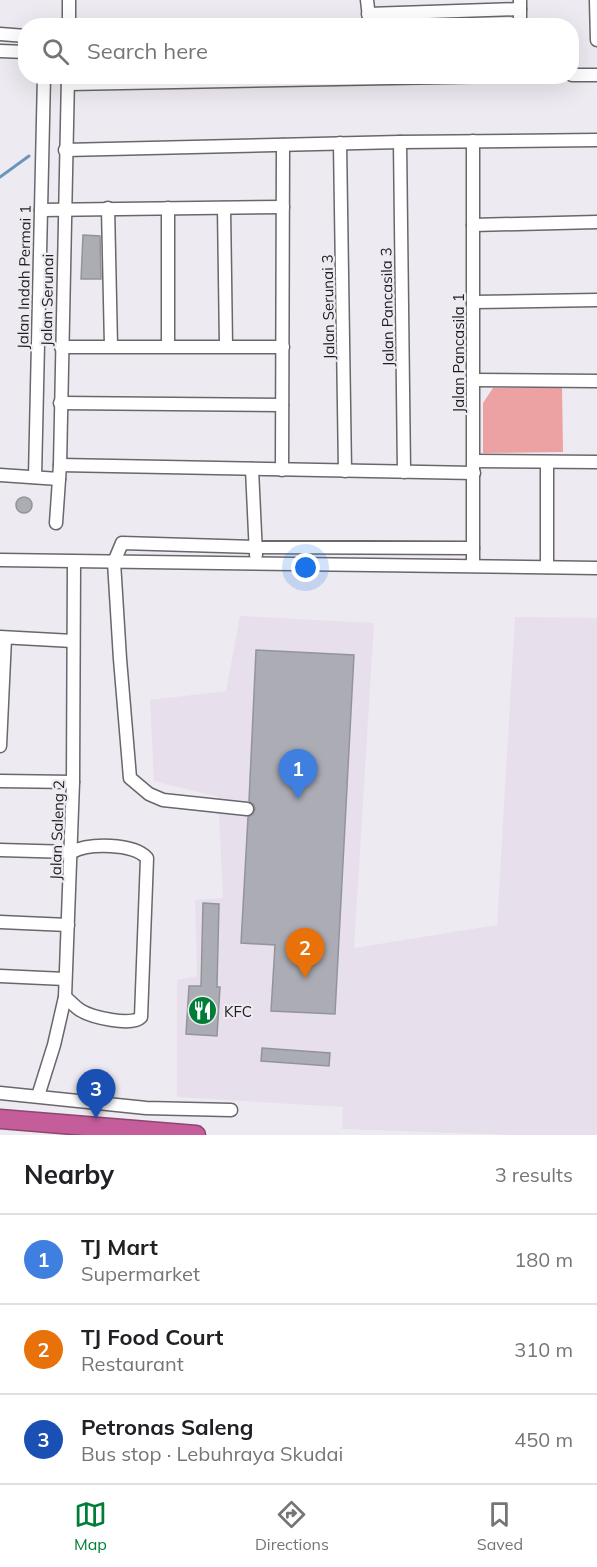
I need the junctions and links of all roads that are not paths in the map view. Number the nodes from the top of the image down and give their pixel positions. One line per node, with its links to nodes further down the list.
1 (69, 0): 5 (street)
2 (367, 0): 6 (street)
3 (596, 0): 10 (street)
4 (520, 4): 7 (street)
5 (69, 18)
6 (369, 18)
7 (388, 18)
8 (0, 34): 9 (street)
9 (18, 35)
10 (597, 39)
11 (0, 51): 12 (street)
12 (18, 52)
13 (579, 75): 14 (street)
14 (597, 75)
15 (44, 84): 28 (street, Jalan Indah Permai 1)
16 (68, 84): 22 (street, Jalan Serunai)
17 (597, 140): 18 (street)
18 (473, 141): 19 (street); 30 (street, Jalan Pancasila 1)
19 (400, 142): 20 (street); 49 (street, Jalan Pancasila 3)
20 (340, 143): 21 (street); 48 (street, Jalan Serunai 3)
21 (283, 145): 22 (street); 23 (street)
22 (65, 150): 27 (street, Jalan Serunai)
23 (283, 207): 26 (street); 37 (street)
24 (108, 208): 25 (street); 27 (street); 34 (street)
25 (168, 208): 26 (street); 35 (street)
26 (225, 208): 36 (street)
27 (64, 209): 28 (street); 33 (street, Jalan Serunai)
28 (41, 210): 51 (street, Jalan Indah Permai 1)
29 (597, 222): 30 (street)
30 (473, 225): 32 (street, Jalan Pancasila 1)
31 (597, 300): 32 (street)
32 (473, 302): 38 (street, Jalan Pancasila 1)
33 (61, 346): 34 (street); 40 (street, Jalan Serunai)
34 (111, 346): 35 (street)
35 (168, 346): 36 (street)
36 (226, 346): 37 (street)
37 (283, 347): 41 (street)
38 (473, 380): 39 (street); 45 (street, Jalan Pancasila 1)
39 (597, 381)
40 (60, 403): 41 (street); 44 (street, Jalan Serunai)
41 (282, 405): 47 (street)
42 (547, 462): 43 (street); 45 (street); 63 (street)
43 (597, 462)
44 (60, 465): 46 (street); 52 (street, Jalan Serunai)
45 (474, 467): 49 (street); 56 (street, Jalan Pancasila 1)
46 (252, 469): 47 (street); 54 (street)
47 (282, 470): 48 (street)
48 (345, 471): 49 (street)
49 (404, 472)
50 (0, 475): 51 (street)
51 (34, 477): 52 (street)
52 (59, 479): 53 (street, Jalan Serunai)
53 (56, 523)
54 (255, 547): 55 (street); 59 (street); 60 (street)
55 (374, 547): 56 (street); 61 (street)
56 (473, 548): 62 (street, Jalan Pancasila 1)
57 (0, 560): 58 (street)
58 (74, 562): 59 (street); 66 (street, Jalan Saleng 2)
59 (109, 562): 60 (street); 70 (street)
60 (256, 563): 61 (street)
61 (374, 564): 62 (street)
62 (473, 566): 63 (street)
63 (547, 567): 64 (street)
64 (597, 568)
65 (3, 638): 66 (street); 67 (street)
66 (73, 641): 69 (street, Jalan Saleng 2)
67 (0, 746)
68 (0, 781): 69 (street)
69 (73, 782): 72 (street, Jalan Saleng 2)
70 (247, 809)
71 (0, 850): 72 (street)
72 (72, 852): 74 (street, Jalan Saleng 2); 77 (street)
73 (0, 922): 74 (street)
74 (68, 925): 76 (street, Jalan Saleng 2)
75 (0, 976): 76 (street)
76 (66, 979): 77 (street, Jalan Saleng 2)
77 (65, 997): 79 (street, Jalan Saleng 2)
78 (0, 1093): 79 (street)
79 (38, 1096): 80 (street)
80 (231, 1110)
81 (0, 1119): 84 (highway)
82 (0, 1130): 83 (highway)
83 (55, 1135)
84 (196, 1135)

